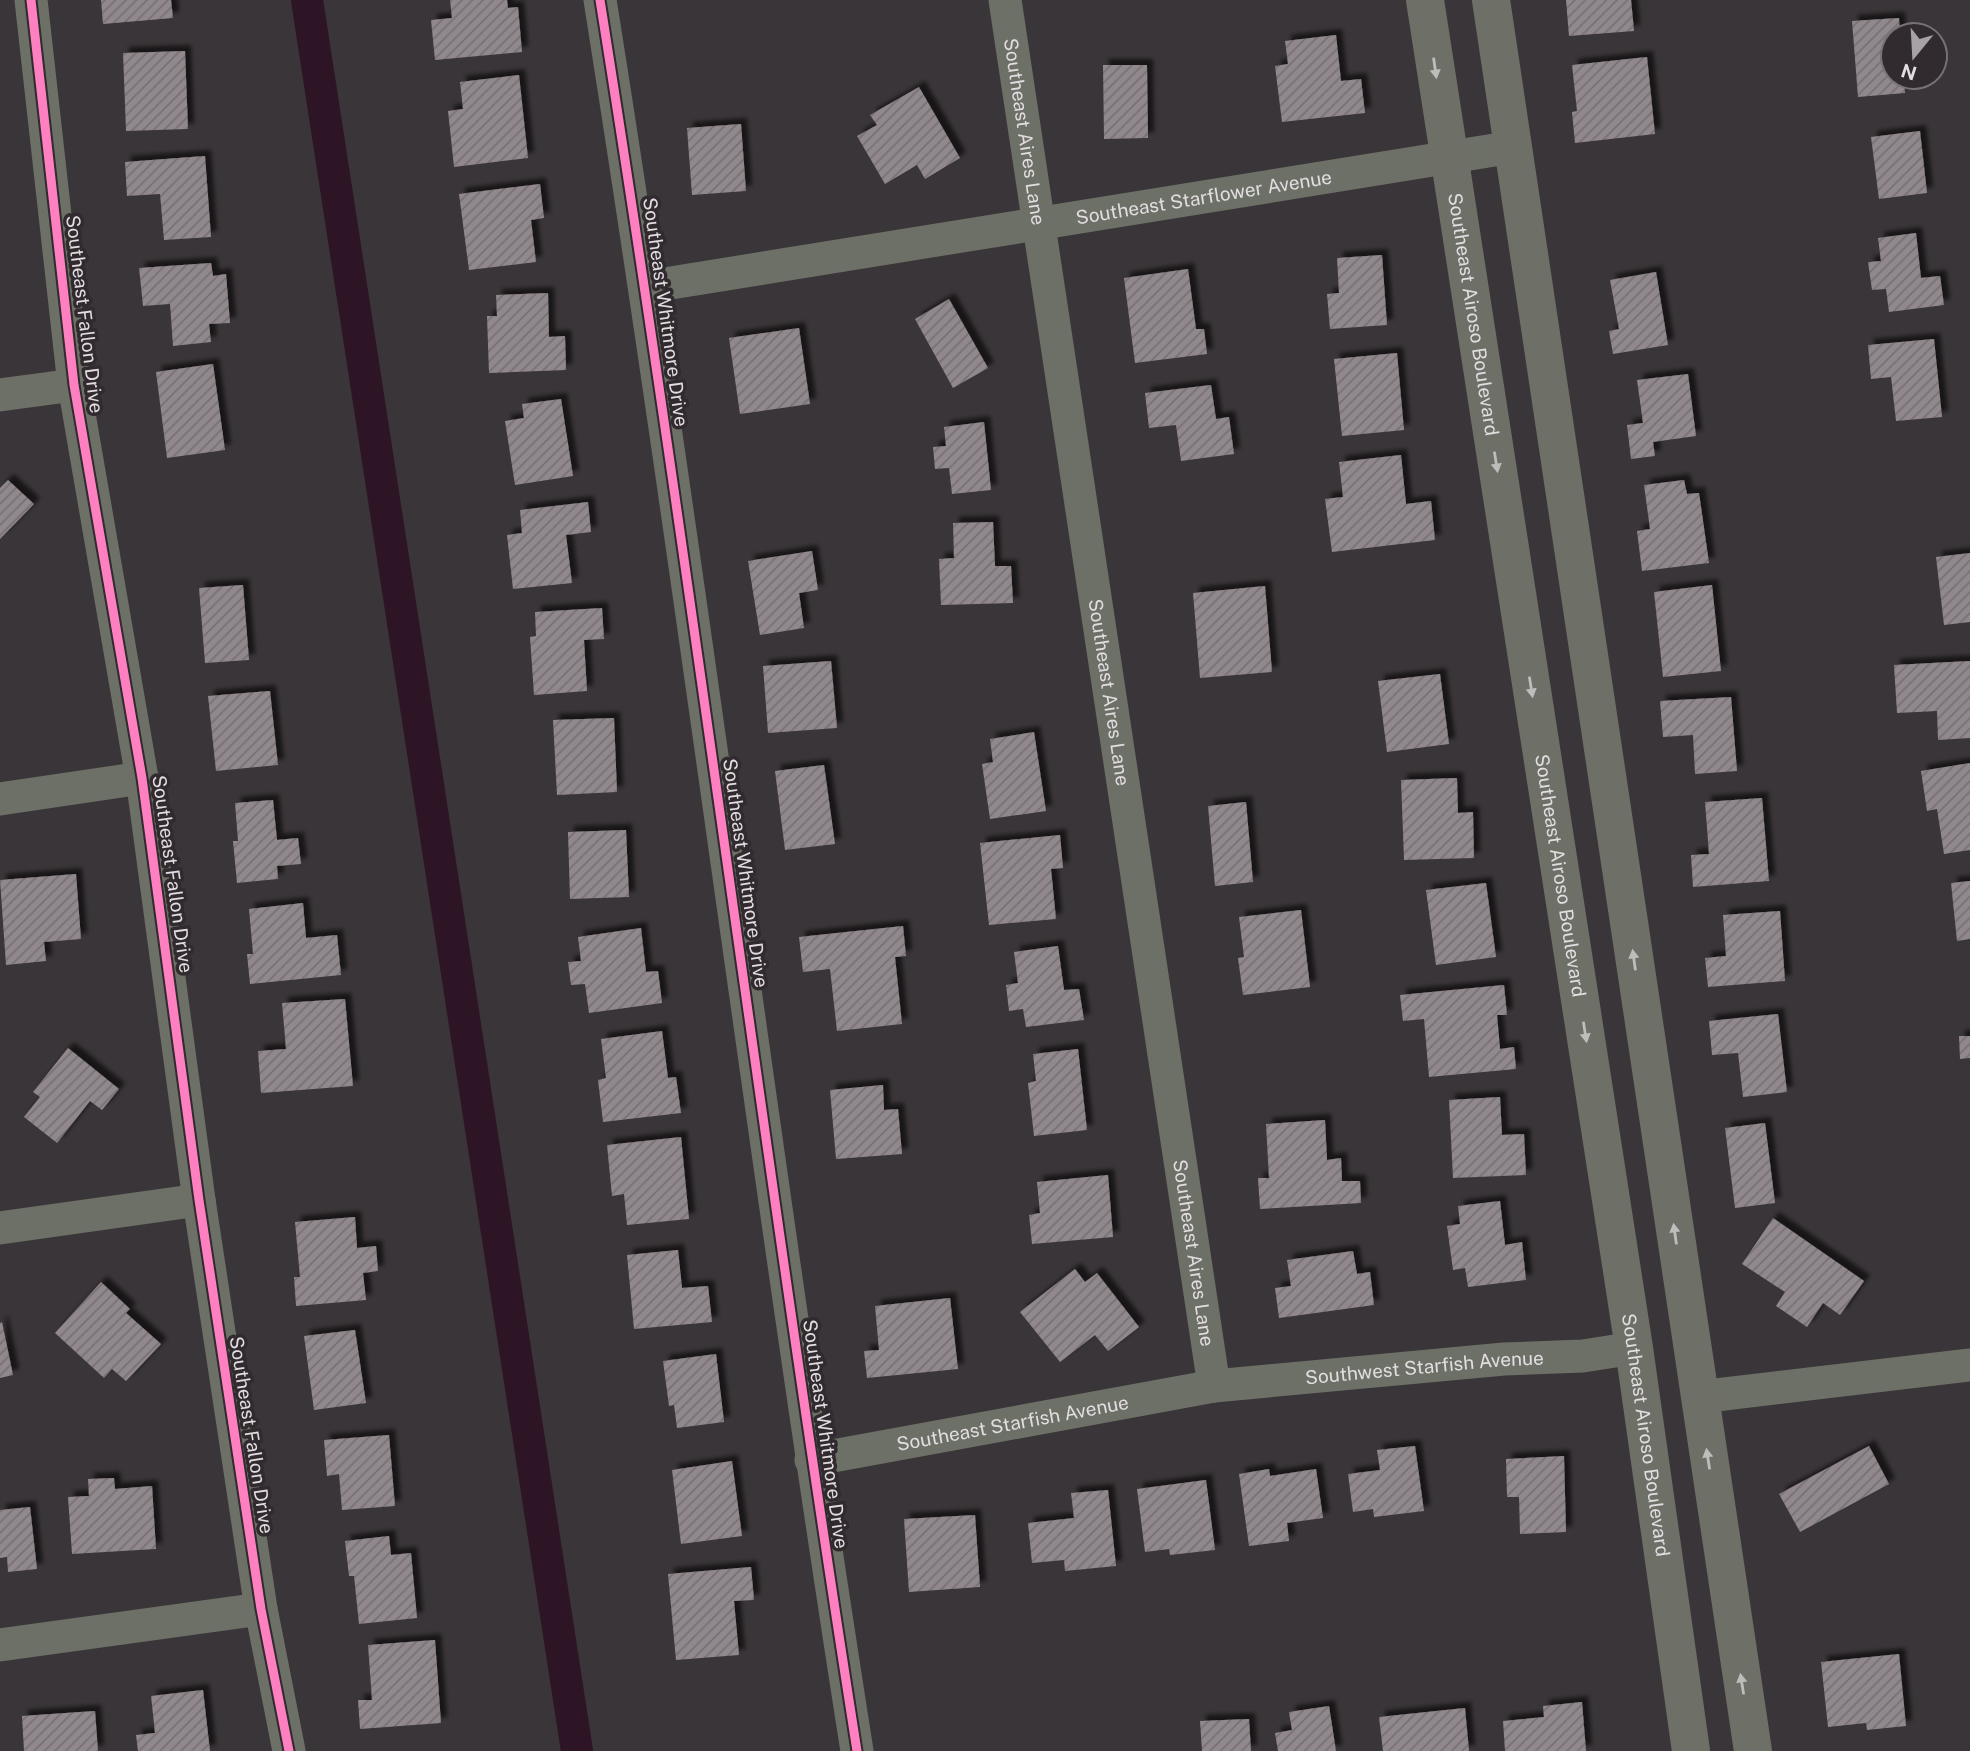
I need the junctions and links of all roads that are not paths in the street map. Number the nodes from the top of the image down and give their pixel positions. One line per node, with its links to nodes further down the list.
1 (30, 0): 10 (street, Southeast Fallon Drive)
2 (600, 0): 9 (street, Southeast Whitmore Drive)
3 (1005, 0): 8 (street, Southeast Aires Lane)
4 (1425, 0): 7 (main road, Southeast Airoso Boulevard, one-way to 7)
5 (1491, 0): 6 (main road)
6 (1513, 148): 7 (street, Southeast Starflower Avenue); 19 (main road, one-way to 6)
7 (1448, 157): 8 (street, Southeast Starflower Avenue); 16 (main road, Southeast Airoso Boulevard, one-way to 16)
8 (1037, 224): 9 (street, Southeast Starflower Avenue); 18 (street, Southeast Aires Lane)
9 (646, 287): 20 (street, Southeast Whitmore Drive)
10 (74, 384): 11 (street); 12 (street, Southeast Fallon Drive)
11 (0, 395)
12 (142, 778): 13 (street); 14 (street, Southeast Fallon Drive)
13 (0, 799)
14 (200, 1200): 15 (street); 21 (street, Southeast Fallon Drive)
15 (0, 1228)
16 (1634, 1348): 18 (street, Southwest Starfish Avenue); 25 (main road, Southeast Airoso Boulevard)
17 (1970, 1365): 19 (street)
18 (1214, 1386): 20 (street, Southeast Starfish Avenue)
19 (1699, 1397): 26 (main road, one-way to 19)
20 (811, 1460): 24 (street, Southeast Whitmore Drive)
21 (261, 1609): 22 (street); 23 (street, Southeast Fallon Drive)
22 (0, 1645)
23 (289, 1751)
24 (857, 1751)
25 (1691, 1751)
26 (1752, 1751)

